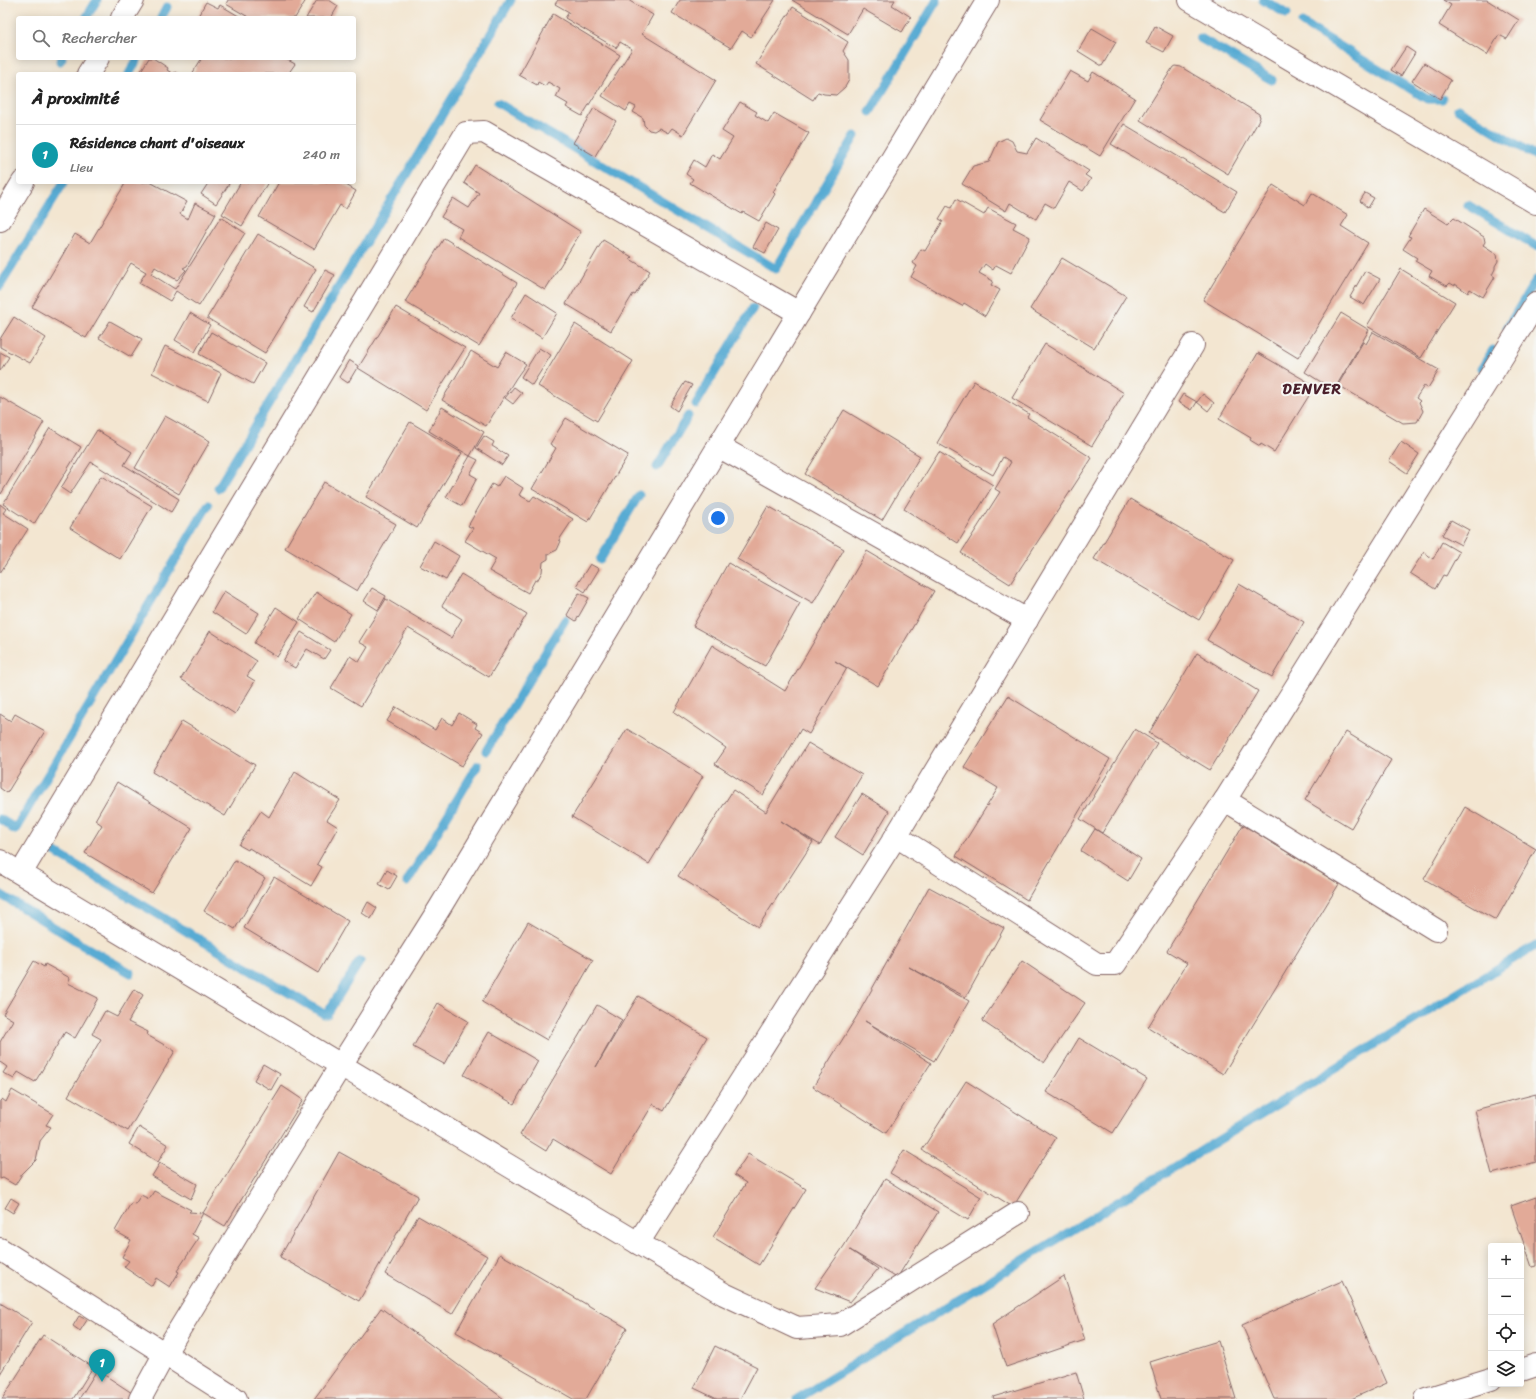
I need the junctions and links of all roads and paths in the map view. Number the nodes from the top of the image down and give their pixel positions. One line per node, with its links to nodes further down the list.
1 (133, 0): 4 (street)
2 (988, 0): 11 (street)
3 (1190, 0): 8 (street)
4 (123, 16)
5 (97, 60): 6 (street)
6 (89, 72)
7 (22, 184): 9 (street)
8 (1536, 203)
9 (0, 220)
10 (1536, 303): 15 (street)
11 (799, 313): 13 (street); 18 (street)
12 (1193, 345): 14 (street)
13 (718, 446): 14 (street); 20 (street)
14 (1027, 620): 16 (street)
15 (1225, 800): 16 (street); 19 (street)
16 (896, 836): 22 (street)
17 (0, 861): 18 (street)
18 (21, 873): 20 (street)
19 (1436, 930)
20 (341, 1065): 22 (street); 24 (street)
21 (1018, 1213): 22 (street)
22 (638, 1244)
23 (0, 1249): 24 (street)
24 (165, 1353): 28 (street); 29 (street)
25 (1536, 1365): 26 (street)
26 (1524, 1369)
27 (1488, 1380): 30 (street)
28 (140, 1399)
29 (236, 1399)
30 (1426, 1399)

